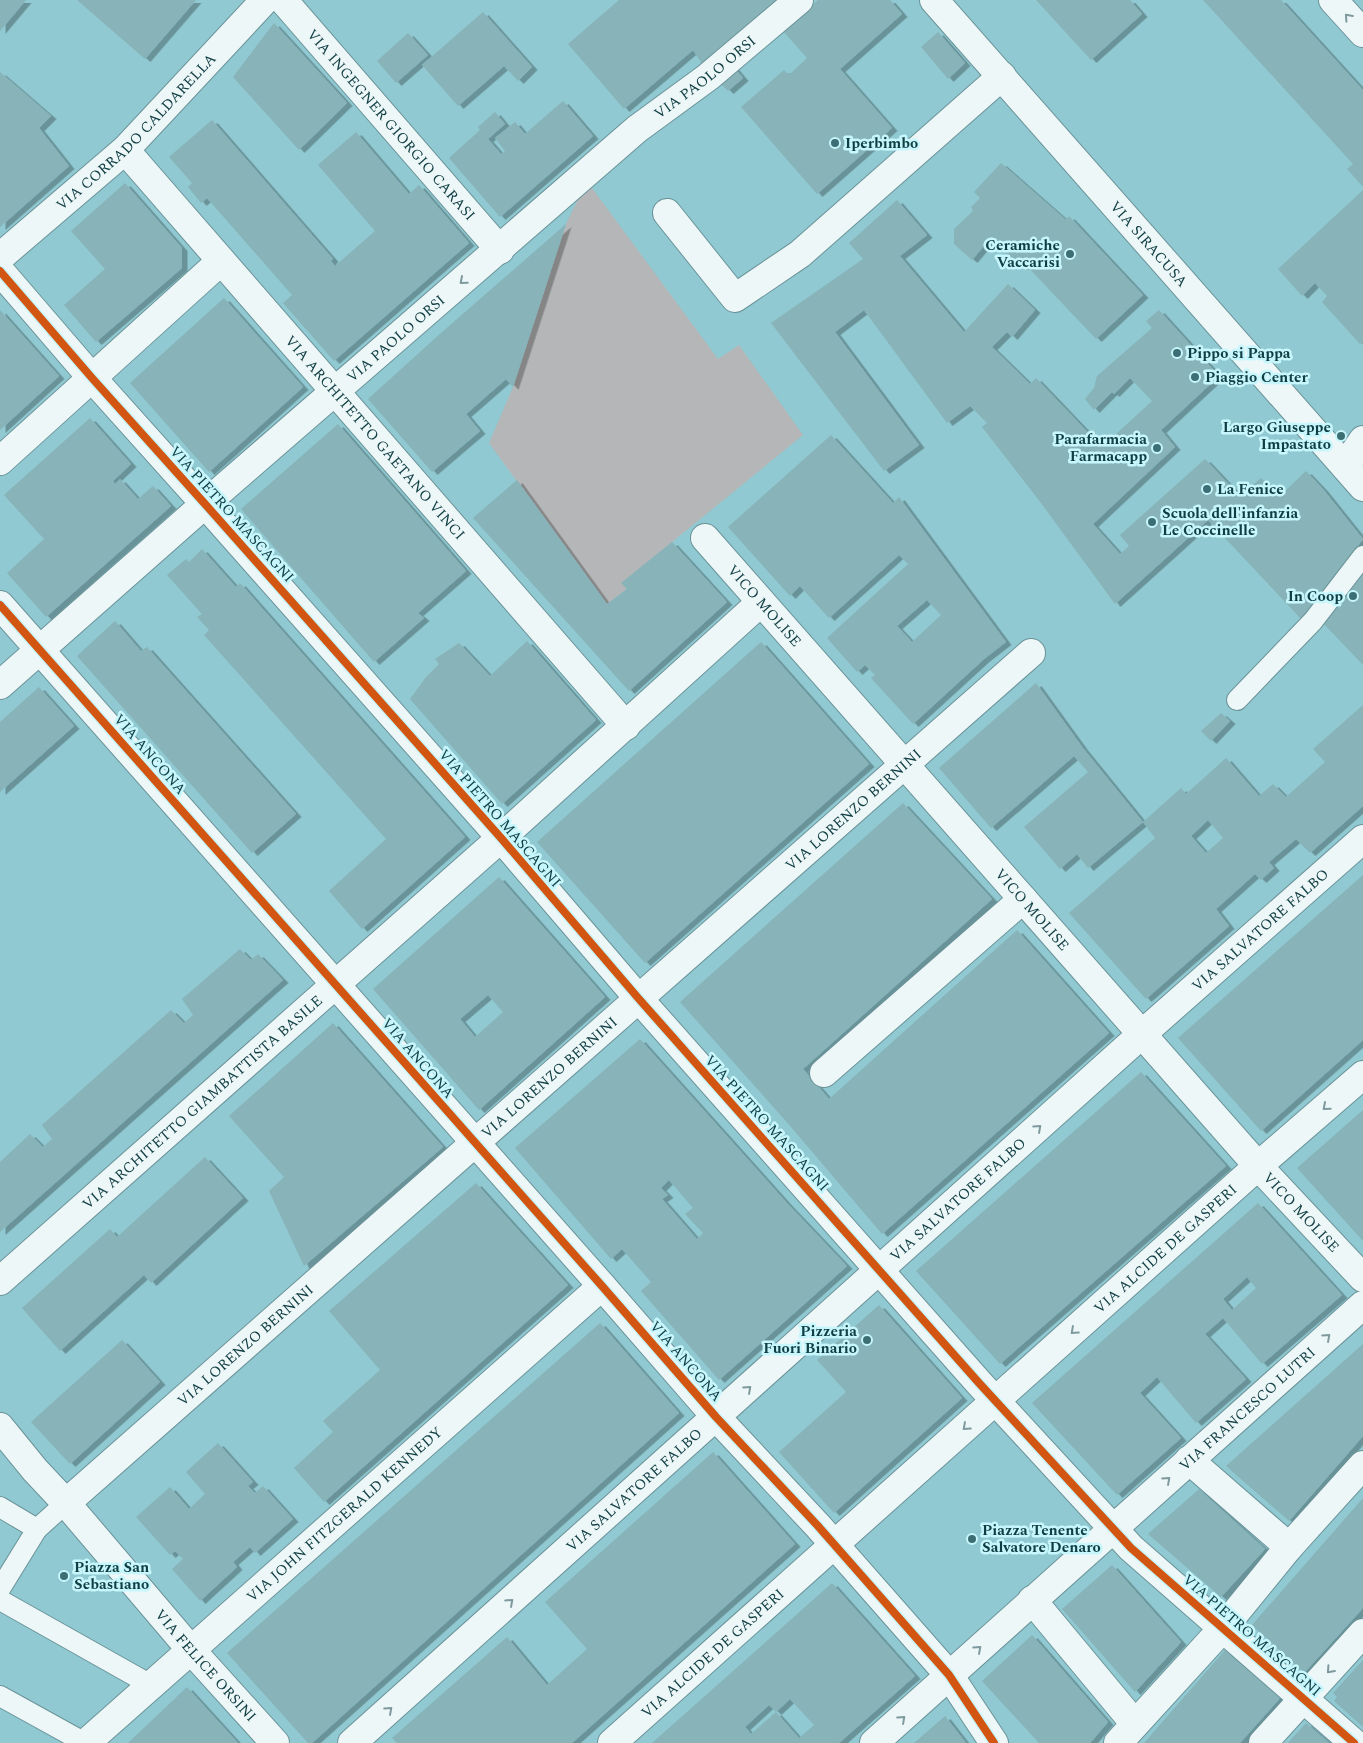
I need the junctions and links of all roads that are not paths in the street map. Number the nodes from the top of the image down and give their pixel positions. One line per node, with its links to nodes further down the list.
1 (266, 0): 8 (street, VIA CORRADO CALDARELLA)
2 (283, 0): 10 (street, VIA INGEGNER GIORGIO CARASI)
3 (799, 0): 10 (street, VIA PAOLO ORSI)
4 (934, 0): 7 (street, VIA SIRACUSA)
5 (1333, 0): 6 (street, one-way to 5)
6 (1363, 34)
7 (1002, 76): 9 (street); 18 (street, VIA SIRACUSA)
8 (125, 150): 11 (street, VIA CORRADO CALDARELLA); 12 (street, VIA ARCHITETTO GAETANO VINCI)
9 (667, 213)
10 (500, 250): 15 (street, VIA PAOLO ORSI, one-way to 15)
11 (0, 257)
12 (221, 261): 14 (street); 15 (street, VIA ARCHITETTO GAETANO VINCI)
13 (0, 271): 14 (street, VIA PIETRO MASCAGNI)
14 (92, 378): 17 (street); 20 (street, VIA PIETRO MASCAGNI)
15 (334, 392): 20 (street, VIA PAOLO ORSI); 29 (street, VIA ARCHITETTO GAETANO VINCI)
16 (1363, 440): 18 (street)
17 (0, 461)
18 (1345, 466): 19 (street, VIA SIRACUSA)
19 (1363, 487)
20 (205, 504): 25 (street, VIA PAOLO ORSI); 31 (street, VIA PIETRO MASCAGNI)
21 (705, 538): 23 (street, VICO MOLISE)
22 (1363, 556): 28 (lane)
23 (761, 602): 29 (street, VIA ARCHITETTO GIAMBATTISTA BASILE); 30 (street, VICO MOLISE)
24 (0, 605): 25 (street, VIA ANCONA)
25 (40, 650): 27 (street, VIA PAOLO ORSI); 34 (street, VIA ANCONA)
26 (1031, 653): 30 (street, VIA LORENZO BERNINI)
27 (0, 685)
28 (1237, 700)
29 (626, 726): 31 (street, VIA ARCHITETTO GIAMBATTISTA BASILE)
30 (905, 765): 33 (street, VICO MOLISE); 35 (street, VIA LORENZO BERNINI)
31 (501, 838): 34 (street, VIA ARCHITETTO GIAMBATTISTA BASILE); 35 (street, VIA PIETRO MASCAGNI)
32 (1363, 838): 36 (street, VIA SALVATORE FALBO)
33 (1023, 899): 36 (street, VICO MOLISE); 37 (street)
34 (336, 985): 39 (street, VIA ANCONA); 43 (street, VIA ARCHITETTO GIAMBATTISTA BASILE)
35 (639, 999): 39 (street, VIA LORENZO BERNINI); 41 (street, VIA PIETRO MASCAGNI)
36 (1142, 1034): 40 (street, VICO MOLISE); 41 (street, VIA SALVATORE FALBO, one-way to 36)
37 (824, 1073)
38 (1363, 1076): 40 (street, VIA ALCIDE DE GASPERI, one-way to 40)
39 (475, 1143): 44 (street, VIA ANCONA); 53 (street, VIA LORENZO BERNINI)
40 (1258, 1166): 42 (street, VICO MOLISE); 46 (street, VIA ALCIDE DE GASPERI, one-way to 46)
41 (880, 1271): 46 (street, VIA PIETRO MASCAGNI); 47 (street, VIA SALVATORE FALBO, one-way to 41)
42 (1363, 1278)
43 (0, 1281)
44 (602, 1286): 47 (street, VIA ANCONA); 64 (street, VIA JOHN FITZGERALD KENNEDY)
45 (1363, 1305): 50 (street, VIA FRANCESCO LUTRI, one-way to 45)
46 (997, 1389): 55 (street, VIA PIETRO MASCAGNI); 57 (street, VIA ALCIDE DE GASPERI, one-way to 57)
47 (716, 1417): 57 (street, VIA ANCONA); 72 (street, VIA SALVATORE FALBO, one-way to 47)
48 (0, 1427): 52 (street, VIA FELICE ORSINI)
49 (0, 1446): 52 (street)
50 (1189, 1460): 55 (street, VIA FRANCESCO LUTRI, one-way to 50); 58 (street)
51 (1363, 1465): 58 (street)
52 (35, 1470): 53 (street, VIA FELICE ORSINI)
53 (66, 1503): 56 (lane); 64 (street, VIA FELICE ORSINI)
54 (0, 1507): 56 (lane)
55 (1122, 1521): 61 (street, VIA FRANCESCO LUTRI); 62 (street, VIA PIETRO MASCAGNI)
56 (36, 1528): 59 (lane)
57 (826, 1535): 65 (street, VIA ANCONA); 73 (street, VIA ALCIDE DE GASPERI)
58 (1289, 1547): 62 (street)
59 (0, 1589)
60 (0, 1600): 66 (lane)
61 (1032, 1600): 65 (street, VIA FRANCESCO LUTRI, one-way to 61); 69 (street)
62 (1223, 1628): 68 (street, VIA PIETRO MASCAGNI); 69 (street)
63 (1363, 1633): 68 (street, one-way to 68)
64 (191, 1650): 66 (street, VIA JOHN FITZGERALD KENNEDY); 71 (street, VIA FELICE ORSINI)
65 (949, 1675): 74 (street, VIA FRANCESCO LUTRI, one-way to 65); 75 (street, VIA ANCONA)
66 (151, 1685): 70 (street, VIA JOHN FITZGERALD KENNEDY)
67 (0, 1696): 70 (lane)
68 (1304, 1699): 76 (street); 77 (street, VIA PIETRO MASCAGNI)
69 (1127, 1733)
70 (85, 1743)
71 (275, 1743)
72 (352, 1743)
73 (612, 1743)
74 (874, 1743)
75 (994, 1743)
76 (1263, 1743)
77 (1354, 1743)

